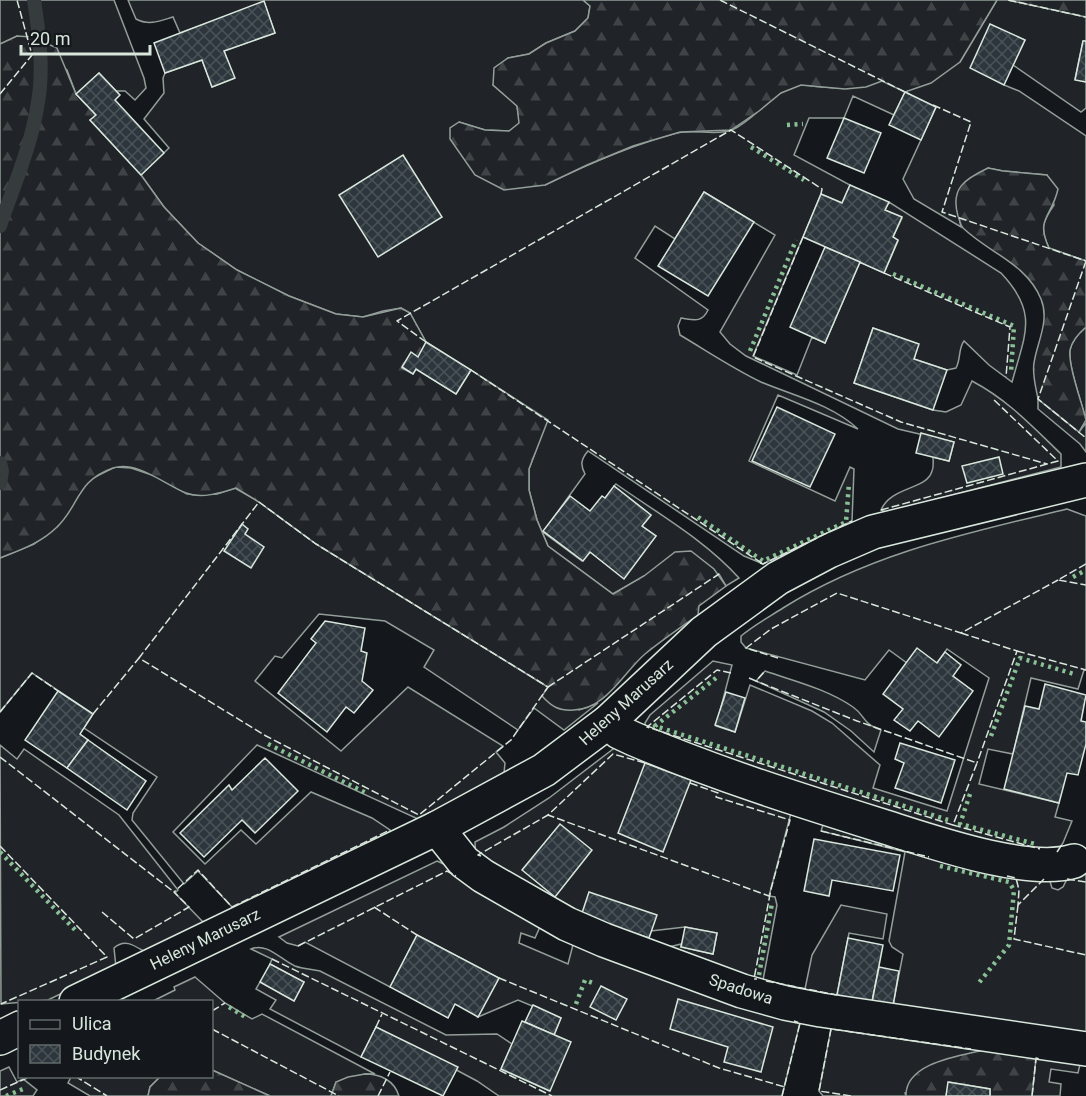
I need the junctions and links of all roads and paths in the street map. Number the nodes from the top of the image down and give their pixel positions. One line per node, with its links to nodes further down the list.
1 (1086, 480): 2 (street, Heleny Marusarz)
2 (608, 722): 3 (street, Heleny Marusarz); 4 (street)
3 (437, 828): 5 (street, Heleny Marusarz); 8 (street, Spadowa)
4 (1074, 861)
5 (80, 1000)
6 (18, 1029): 7 (street)
7 (0, 1038)
8 (1086, 1049)

